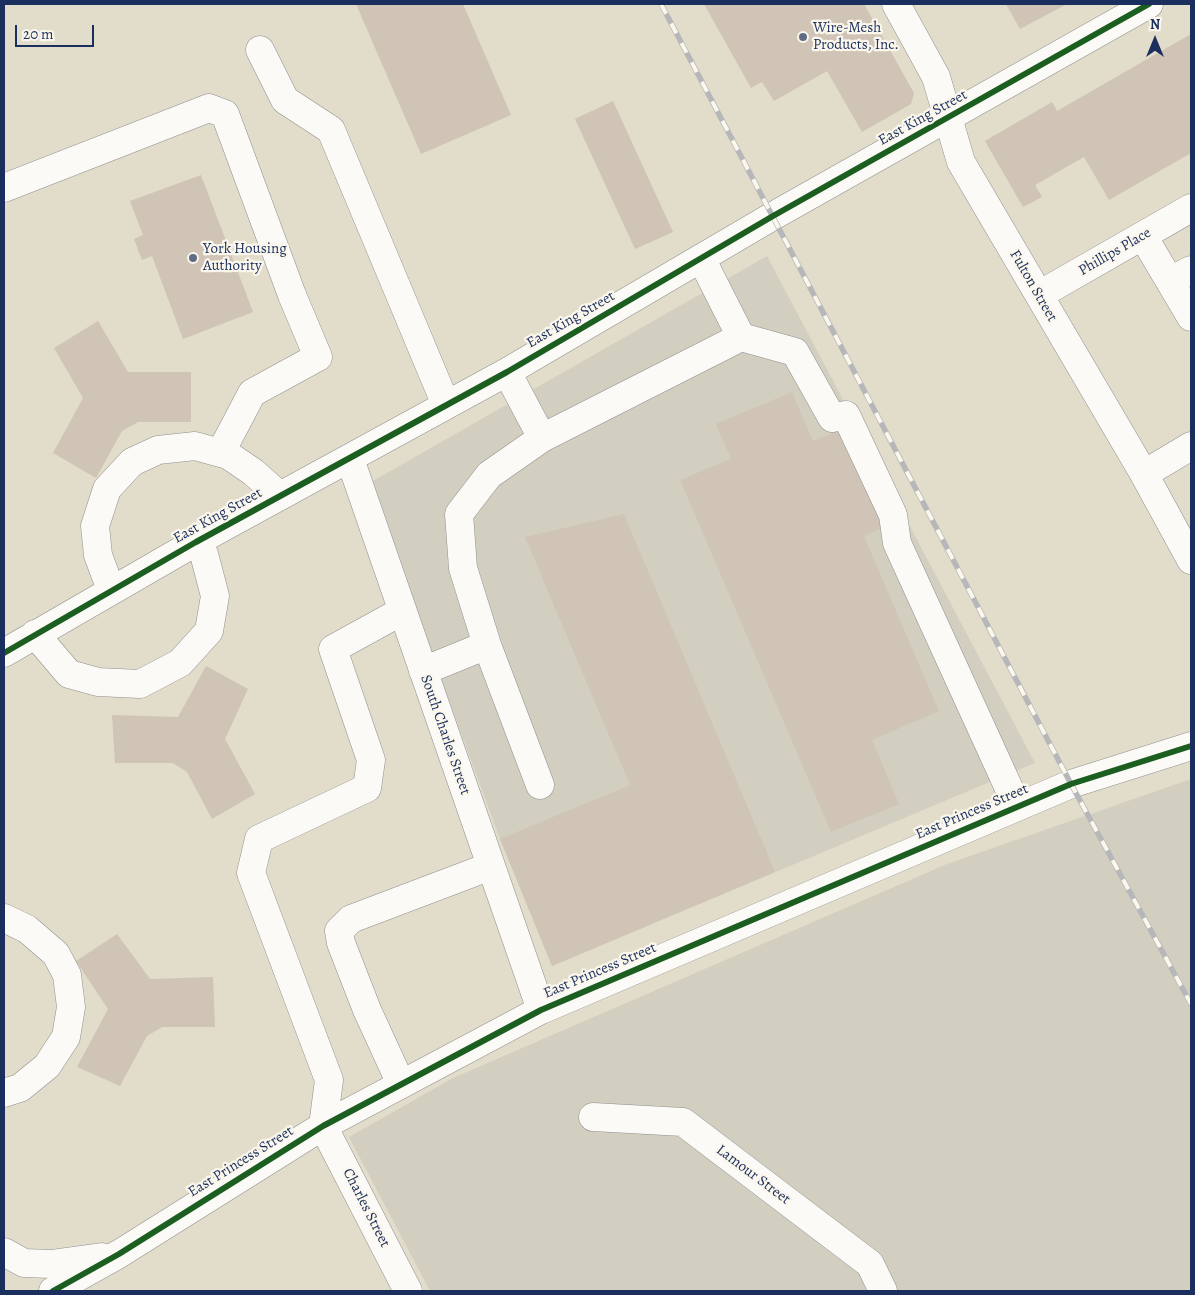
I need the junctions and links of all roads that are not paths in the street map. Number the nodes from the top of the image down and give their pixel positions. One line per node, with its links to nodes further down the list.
1 (896, 4): 4 (street, Fulton Street)
2 (1149, 4): 4 (street, East King Street)
3 (260, 50): 14 (street)
4 (948, 119): 8 (street, East King Street); 10 (street, Fulton Street)
5 (4, 188): 17 (street)
6 (1191, 208): 7 (street, Phillips Place)
7 (1142, 236): 9 (street); 10 (street, Phillips Place)
8 (701, 258): 12 (street); 13 (street, East King Street)
9 (1180, 276): 11 (street)
10 (1039, 295): 19 (street, Fulton Street)
11 (1191, 317)
12 (741, 337): 15 (street); 31 (street)
13 (507, 372): 14 (street, East King Street); 15 (street)
14 (446, 406): 18 (street, East King Street)
15 (542, 438): 26 (street)
16 (1191, 446): 19 (street)
17 (221, 452): 20 (street); 23 (street)
18 (350, 459): 20 (street, East King Street); 24 (street, South Charles Street)
19 (1144, 474): 22 (street, Fulton Street)
20 (280, 496): 21 (street, East King Street)
21 (196, 542): 23 (street, East King Street); 25 (street)
22 (1191, 560)
23 (111, 590): 25 (street, East King Street)
24 (402, 611): 28 (street, South Charles Street); 38 (street)
25 (35, 634): 27 (street, East King Street)
26 (487, 645): 28 (street); 30 (street)
27 (4, 653)
28 (423, 670): 32 (street, South Charles Street)
29 (1191, 746): 31 (street, East Princess Street)
30 (540, 784)
31 (1017, 806): 34 (street, East Princess Street)
32 (491, 866): 34 (street, South Charles Street); 35 (street)
33 (4, 918): 36 (street)
34 (541, 1010): 35 (street, East Princess Street)
35 (402, 1084): 38 (street, East Princess Street)
36 (4, 1093)
37 (593, 1117): 43 (street, Lamour Street)
38 (323, 1126): 40 (street, East Princess Street); 42 (street, Charles Street)
39 (4, 1252): 40 (street)
40 (119, 1254): 41 (street, East Princess Street)
41 (53, 1291)
42 (408, 1291)
43 (883, 1291)

